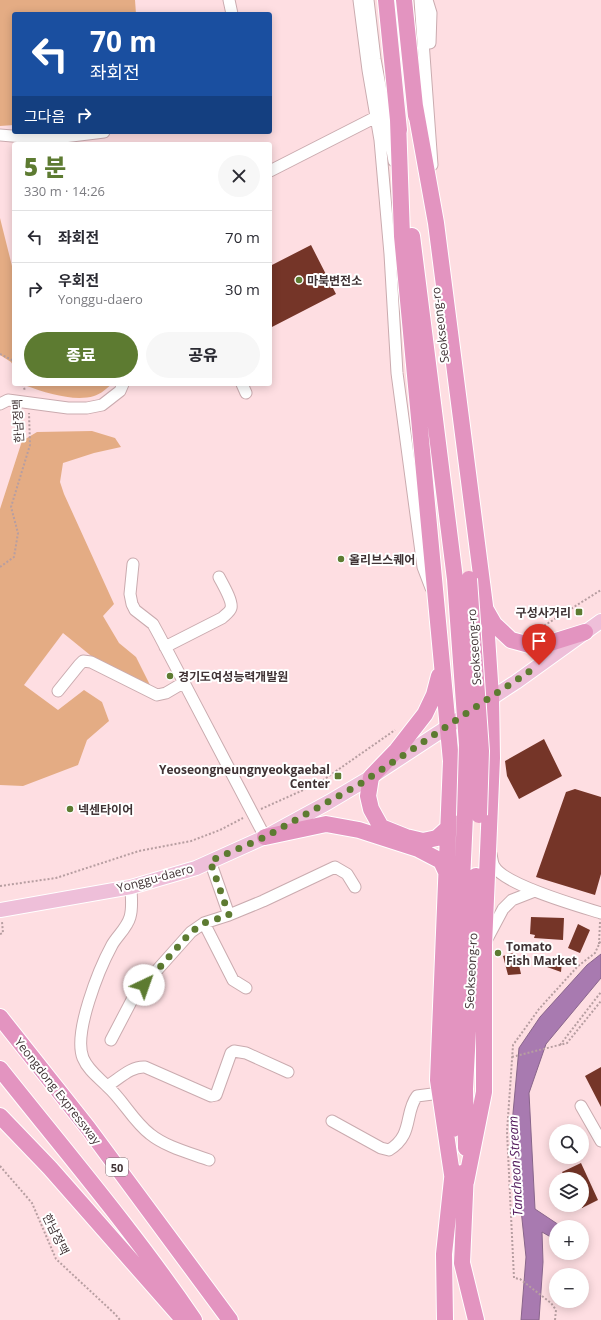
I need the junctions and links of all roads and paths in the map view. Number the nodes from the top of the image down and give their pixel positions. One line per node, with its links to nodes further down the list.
1 (229, 0): 7 (street)
2 (359, 0): 9 (street)
3 (368, 0): 14 (street)
4 (386, 0): 10 (highway, Seokseong-ro)
5 (404, 0): 8 (highway, Seokseong-ro)
6 (427, 1): 8 (street)
7 (232, 12)
8 (421, 104): 25 (highway, Seokseong-ro); 28 (highway)
9 (376, 117): 13 (street); 27 (street)
10 (398, 120): 14 (highway); 25 (highway, Seokseong-ro)
11 (88, 134): 12 (street)
12 (0, 135)
13 (272, 170)
14 (402, 236): 27 (highway)
15 (0, 354): 16 (path)
16 (12, 359)
17 (23, 386): 19 (path, 한남정맥)
18 (122, 386): 20 (street)
19 (26, 397)
20 (0, 404)
21 (29, 410): 23 (path, 한남정맥)
22 (133, 564): 32 (street)
23 (0, 567)
24 (219, 577): 32 (street)
25 (462, 579): 76 (highway, Seokseong-ro, bridge)
26 (601, 590): 30 (path)
27 (436, 601): 28 (highway); 33 (highway)
28 (484, 606): 31 (highway); 36 (highway)
29 (601, 620): 31 (main road, Yonggu-daero)
30 (534, 632)
31 (585, 632): 36 (main road, Yonggu-daero)
32 (165, 648): 34 (street)
33 (440, 648): 38 (highway); 39 (highway)
34 (184, 683): 35 (street); 42 (street)
35 (58, 691)
36 (491, 697): 38 (main road, Yonggu-daero); 41 (highway)
37 (398, 727): 42 (path)
38 (447, 727): 39 (main road, Yonggu-daero); 40 (highway)
39 (371, 777): 43 (highway); 44 (main road, Yonggu-daero)
40 (449, 798): 41 (highway); 43 (highway)
41 (489, 798): 45 (highway)
42 (252, 813): 44 (street); 48 (path)
43 (448, 828): 47 (highway)
44 (265, 837): 46 (main road, Yonggu-daero); 47 (highway)
45 (488, 846): 51 (street); 57 (highway)
46 (210, 861): 49 (main road, Yonggu-daero); 54 (street)
47 (447, 874): 69 (highway)
48 (0, 886)
49 (131, 887): 52 (main road, Yonggu-daero); 68 (street)
50 (355, 887): 54 (street)
51 (535, 891): 53 (street); 57 (street)
52 (0, 910)
53 (601, 913): 58 (path)
54 (229, 915): 55 (street)
55 (204, 923): 59 (street); 63 (street)
56 (601, 940): 58 (path)
57 (484, 944): 76 (highway)
58 (599, 945): 65 (path)
59 (246, 988)
60 (601, 992): 64 (path)
61 (601, 1001): 64 (path)
62 (0, 1017): 80 (highway, Yeongdong Expressway / 50)
63 (111, 1040)
64 (558, 1046): 65 (path)
65 (512, 1057): 83 (path)
66 (0, 1070): 79 (highway, 50)
67 (288, 1072): 68 (street)
68 (107, 1086): 74 (street)
69 (440, 1093): 72 (street); 76 (highway)
70 (581, 1106): 73 (street)
71 (0, 1116): 78 (highway)
72 (332, 1121)
73 (601, 1141)
74 (209, 1160)
75 (0, 1166): 77 (path, 한남정맥)
76 (460, 1182): 81 (highway, Seokseong-ro); 82 (highway, Seokseong-ro)
77 (120, 1320)
78 (183, 1320)
79 (194, 1320)
80 (230, 1320)
81 (444, 1320)
82 (476, 1320)
83 (555, 1320)

